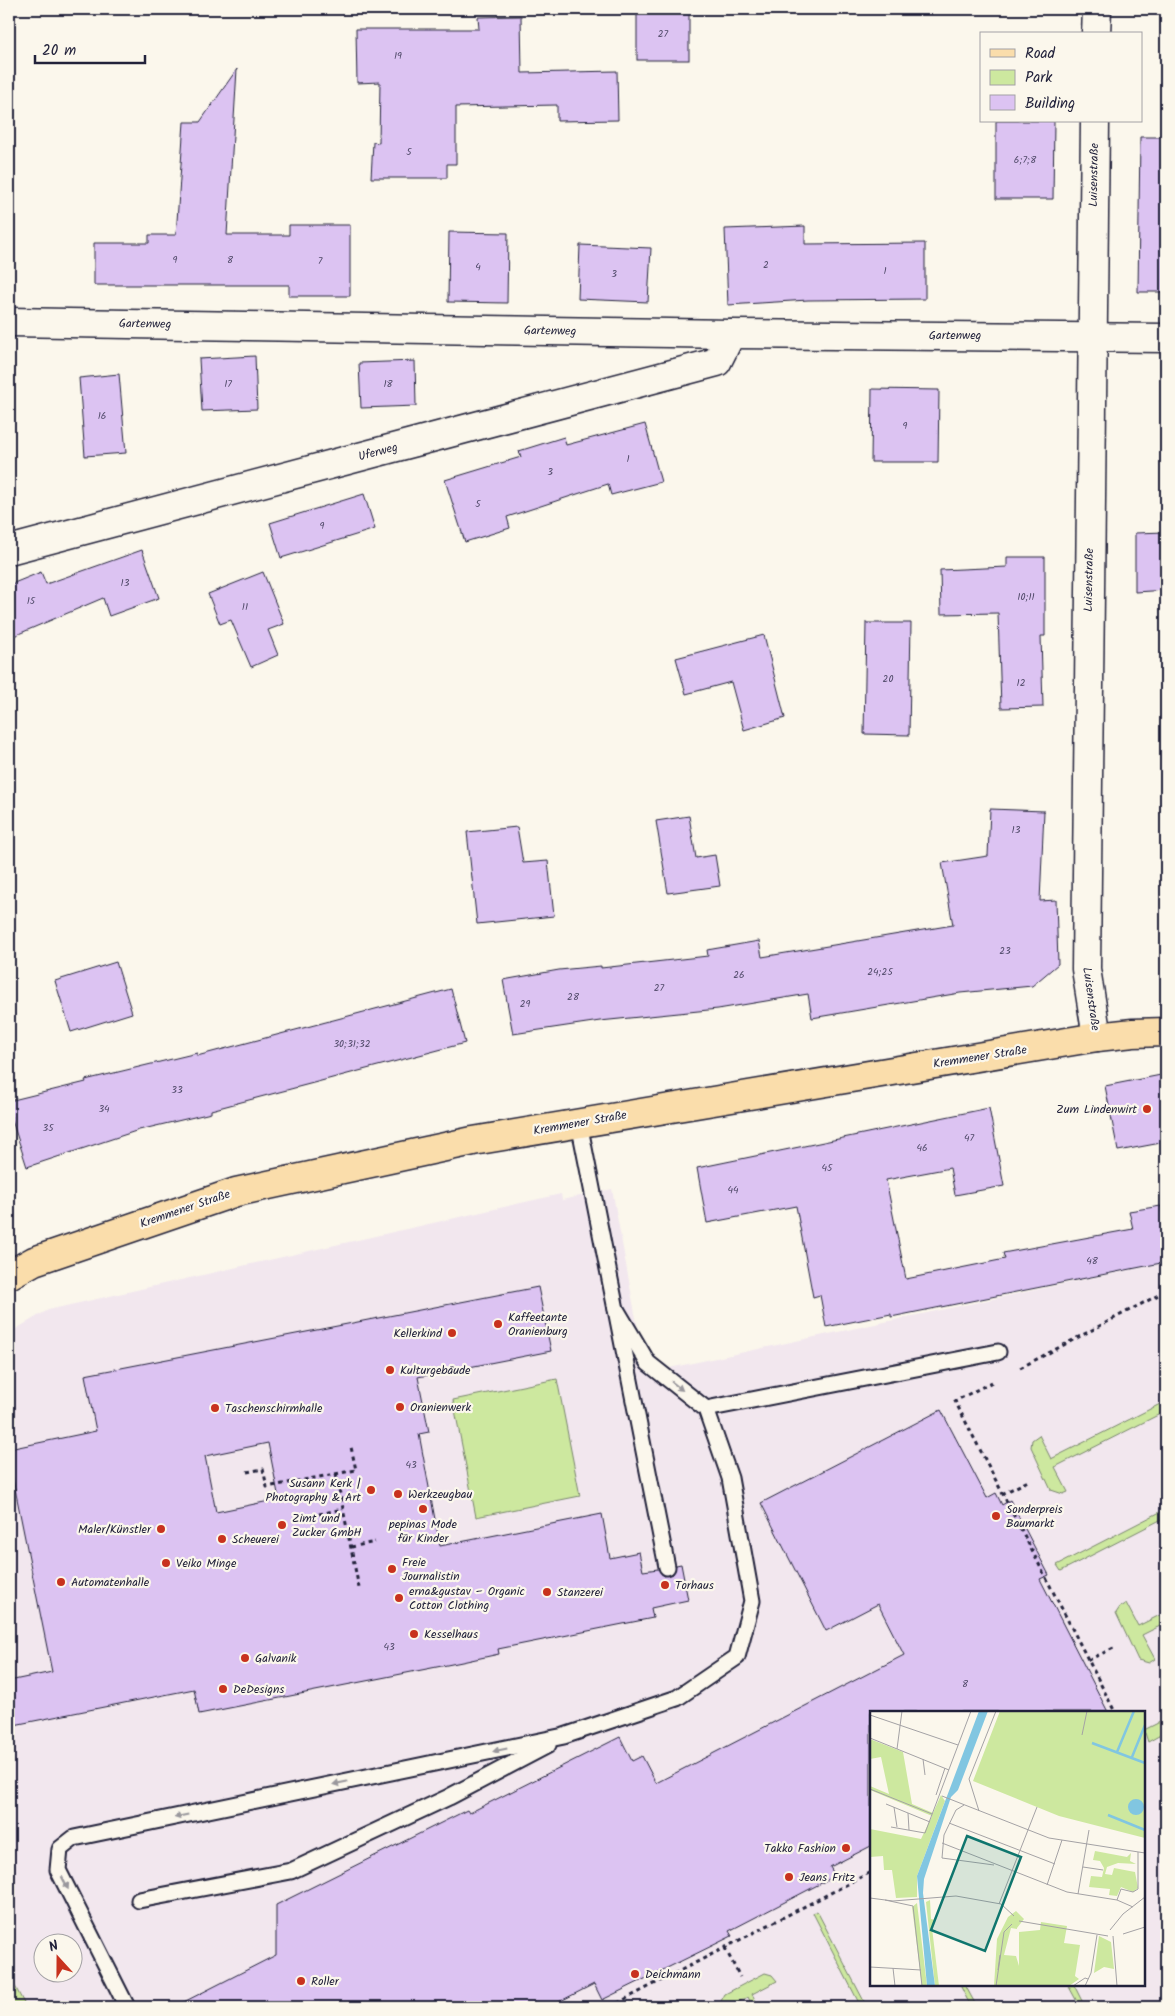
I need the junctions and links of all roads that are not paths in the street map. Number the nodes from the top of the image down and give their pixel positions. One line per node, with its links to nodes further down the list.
1 (1096, 9): 2 (street)
2 (1096, 32)
3 (1095, 122): 6 (street, Luisenstraße)
4 (9, 322): 5 (street, Gartenweg)
5 (731, 334): 6 (street, Gartenweg); 8 (street, Uferweg)
6 (1092, 336): 7 (street, Gartenweg); 10 (street, Luisenstraße)
7 (1166, 338)
8 (9, 550)
9 (1166, 1032): 10 (main road, Kremmener Straße)
10 (1097, 1037): 11 (main road, Kremmener Straße)
11 (579, 1123): 12 (main road, Kremmener Straße); 13 (lane)
12 (9, 1274)
13 (616, 1309): 15 (lane, one-way to 15); 16 (lane)
14 (998, 1352): 15 (lane)
15 (706, 1409): 17 (lane)
16 (667, 1567)
17 (564, 1736): 18 (lane); 19 (lane, one-way to 19)
18 (140, 1900)
19 (127, 2007)

